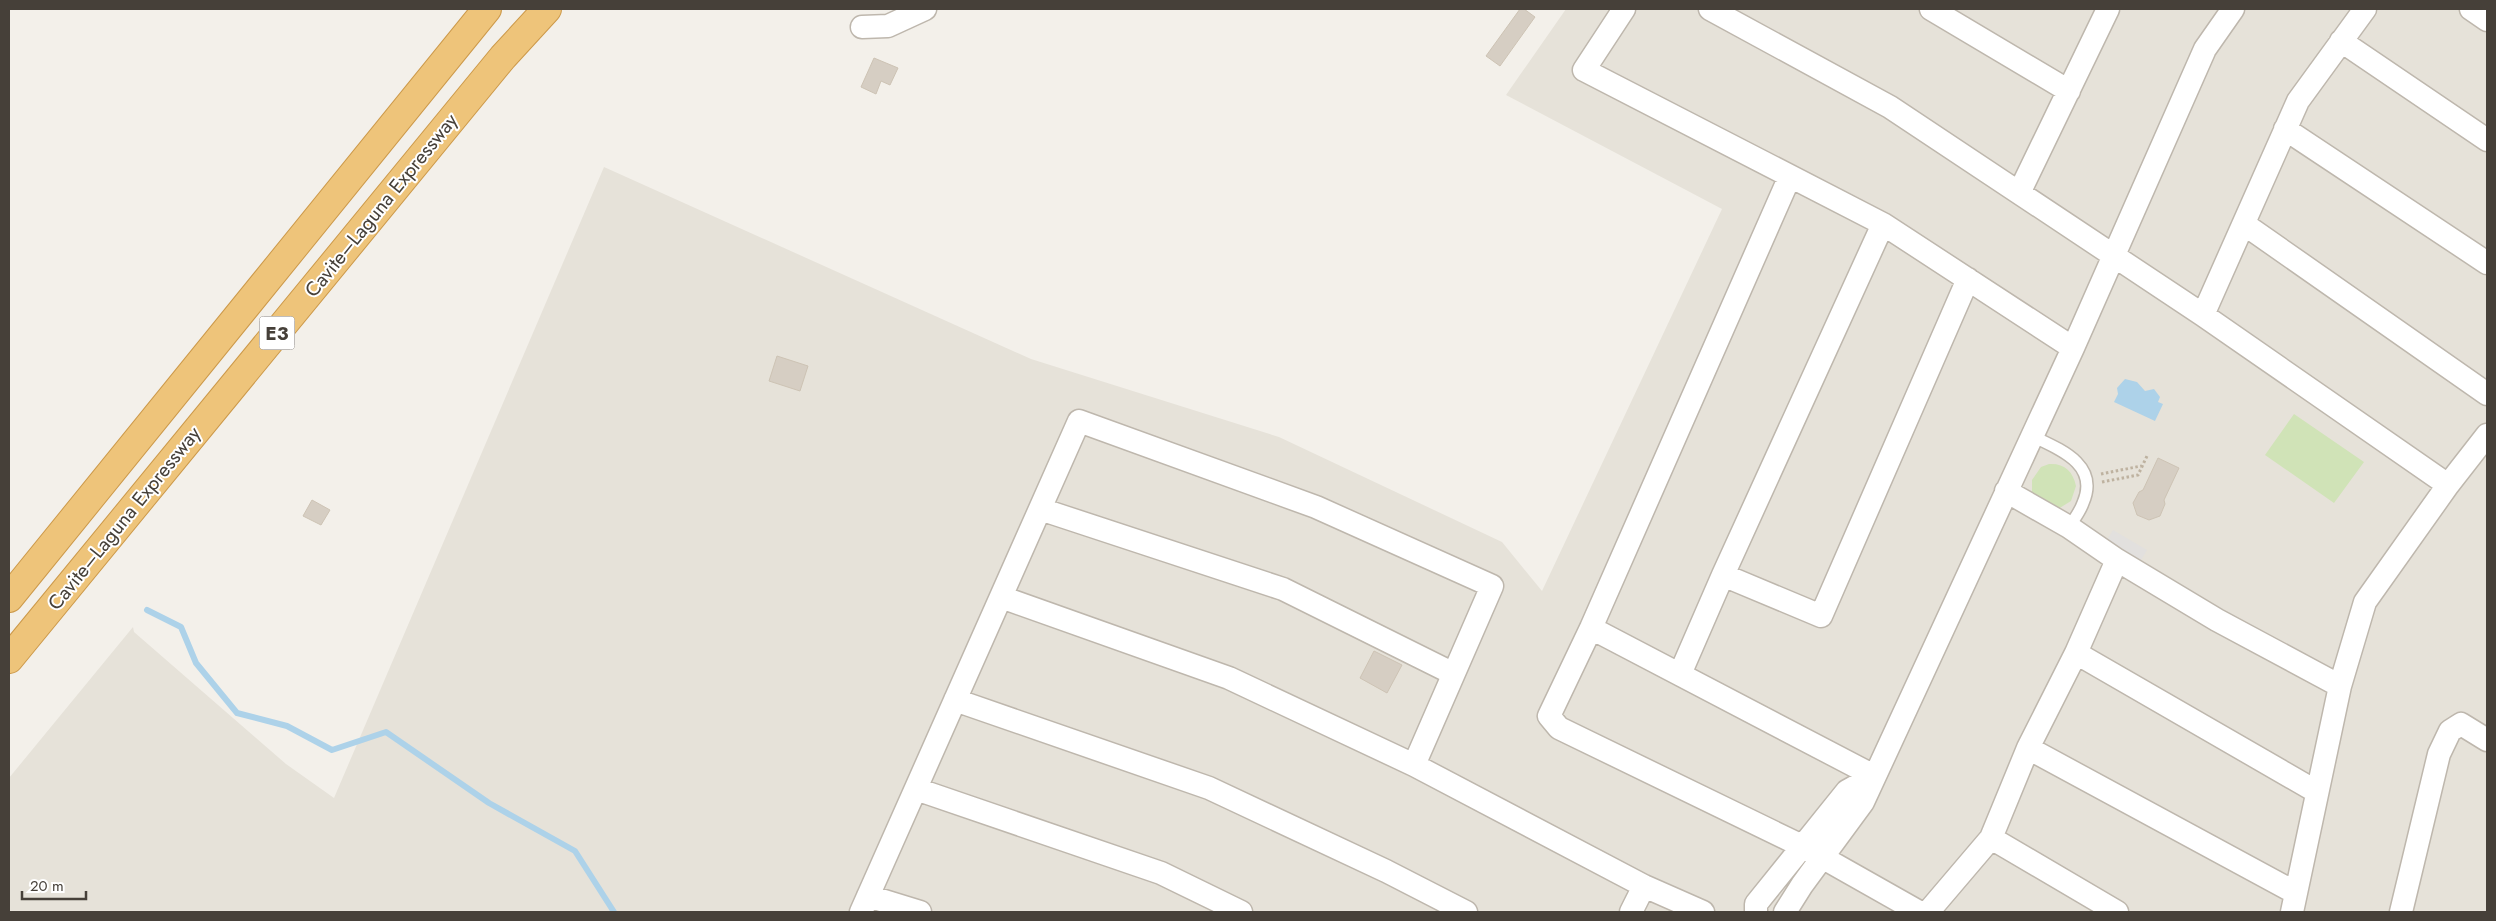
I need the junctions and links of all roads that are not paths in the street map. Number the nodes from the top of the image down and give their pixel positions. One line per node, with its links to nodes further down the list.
1 (488, 9): 36 (highway, Cavite–Laguna Expressway / E3)
2 (547, 9): 39 (highway, Cavite–Laguna Expressway / E3)
3 (925, 9): 12 (street)
4 (1624, 9): 17 (street)
5 (1710, 9): 18 (street)
6 (1931, 9): 14 (street)
7 (2108, 9): 14 (street)
8 (2233, 9): 21 (street)
9 (2365, 9): 13 (street)
10 (2471, 9): 11 (street)
11 (2487, 20)
12 (862, 27)
13 (2342, 41): 15 (street); 16 (street)
14 (2069, 91): 18 (street)
15 (2285, 129): 20 (street); 22 (street)
16 (2487, 140)
17 (1790, 176): 19 (street); 37 (street)
18 (2020, 191): 21 (street)
19 (1883, 224): 23 (street); 34 (street)
20 (2244, 224): 24 (street); 26 (street)
21 (2114, 255): 24 (street); 25 (street)
22 (2487, 263)
23 (1968, 279): 25 (street); 34 (street)
24 (2204, 316): 29 (street)
25 (2073, 348): 28 (street)
26 (2487, 394)
27 (2487, 435): 29 (street)
28 (2032, 436): 30 (street); 32 (lane)
29 (2448, 485): 42 (street)
30 (2006, 491): 32 (street); 47 (street)
31 (1040, 509): 35 (street); 40 (street); 40 (street)
32 (2069, 527): 33 (street)
33 (2117, 560): 38 (street); 42 (street)
34 (1723, 575): 41 (street)
35 (1001, 597): 43 (street); 46 (street)
36 (9, 598)
37 (1591, 628): 41 (street); 51 (street)
38 (2076, 653): 45 (street); 49 (street)
39 (9, 659)
40 (1452, 673): 46 (street)
41 (1680, 674): 47 (street)
42 (2340, 686): 49 (street)
43 (955, 700): 48 (street); 57 (street)
44 (2487, 740): 65 (street)
45 (2028, 748): 50 (street); 53 (street)
46 (1414, 765): 52 (street)
47 (1874, 776): 51 (street)
48 (916, 789): 54 (street); 56 (street)
49 (2317, 792): 53 (street)
50 (1991, 838): 63 (street); 64 (street)
51 (1812, 853): 60 (street); 61 (street); 62 (street)
52 (1644, 886): 58 (street); 59 (street)
53 (2294, 903)
54 (865, 904): 55 (street)
55 (920, 912)
56 (1241, 912)
57 (1466, 912)
58 (1632, 912)
59 (1703, 912)
60 (1756, 912)
61 (1785, 912)
62 (1919, 912)
63 (1928, 912)
64 (2118, 912)
65 (2402, 912)

